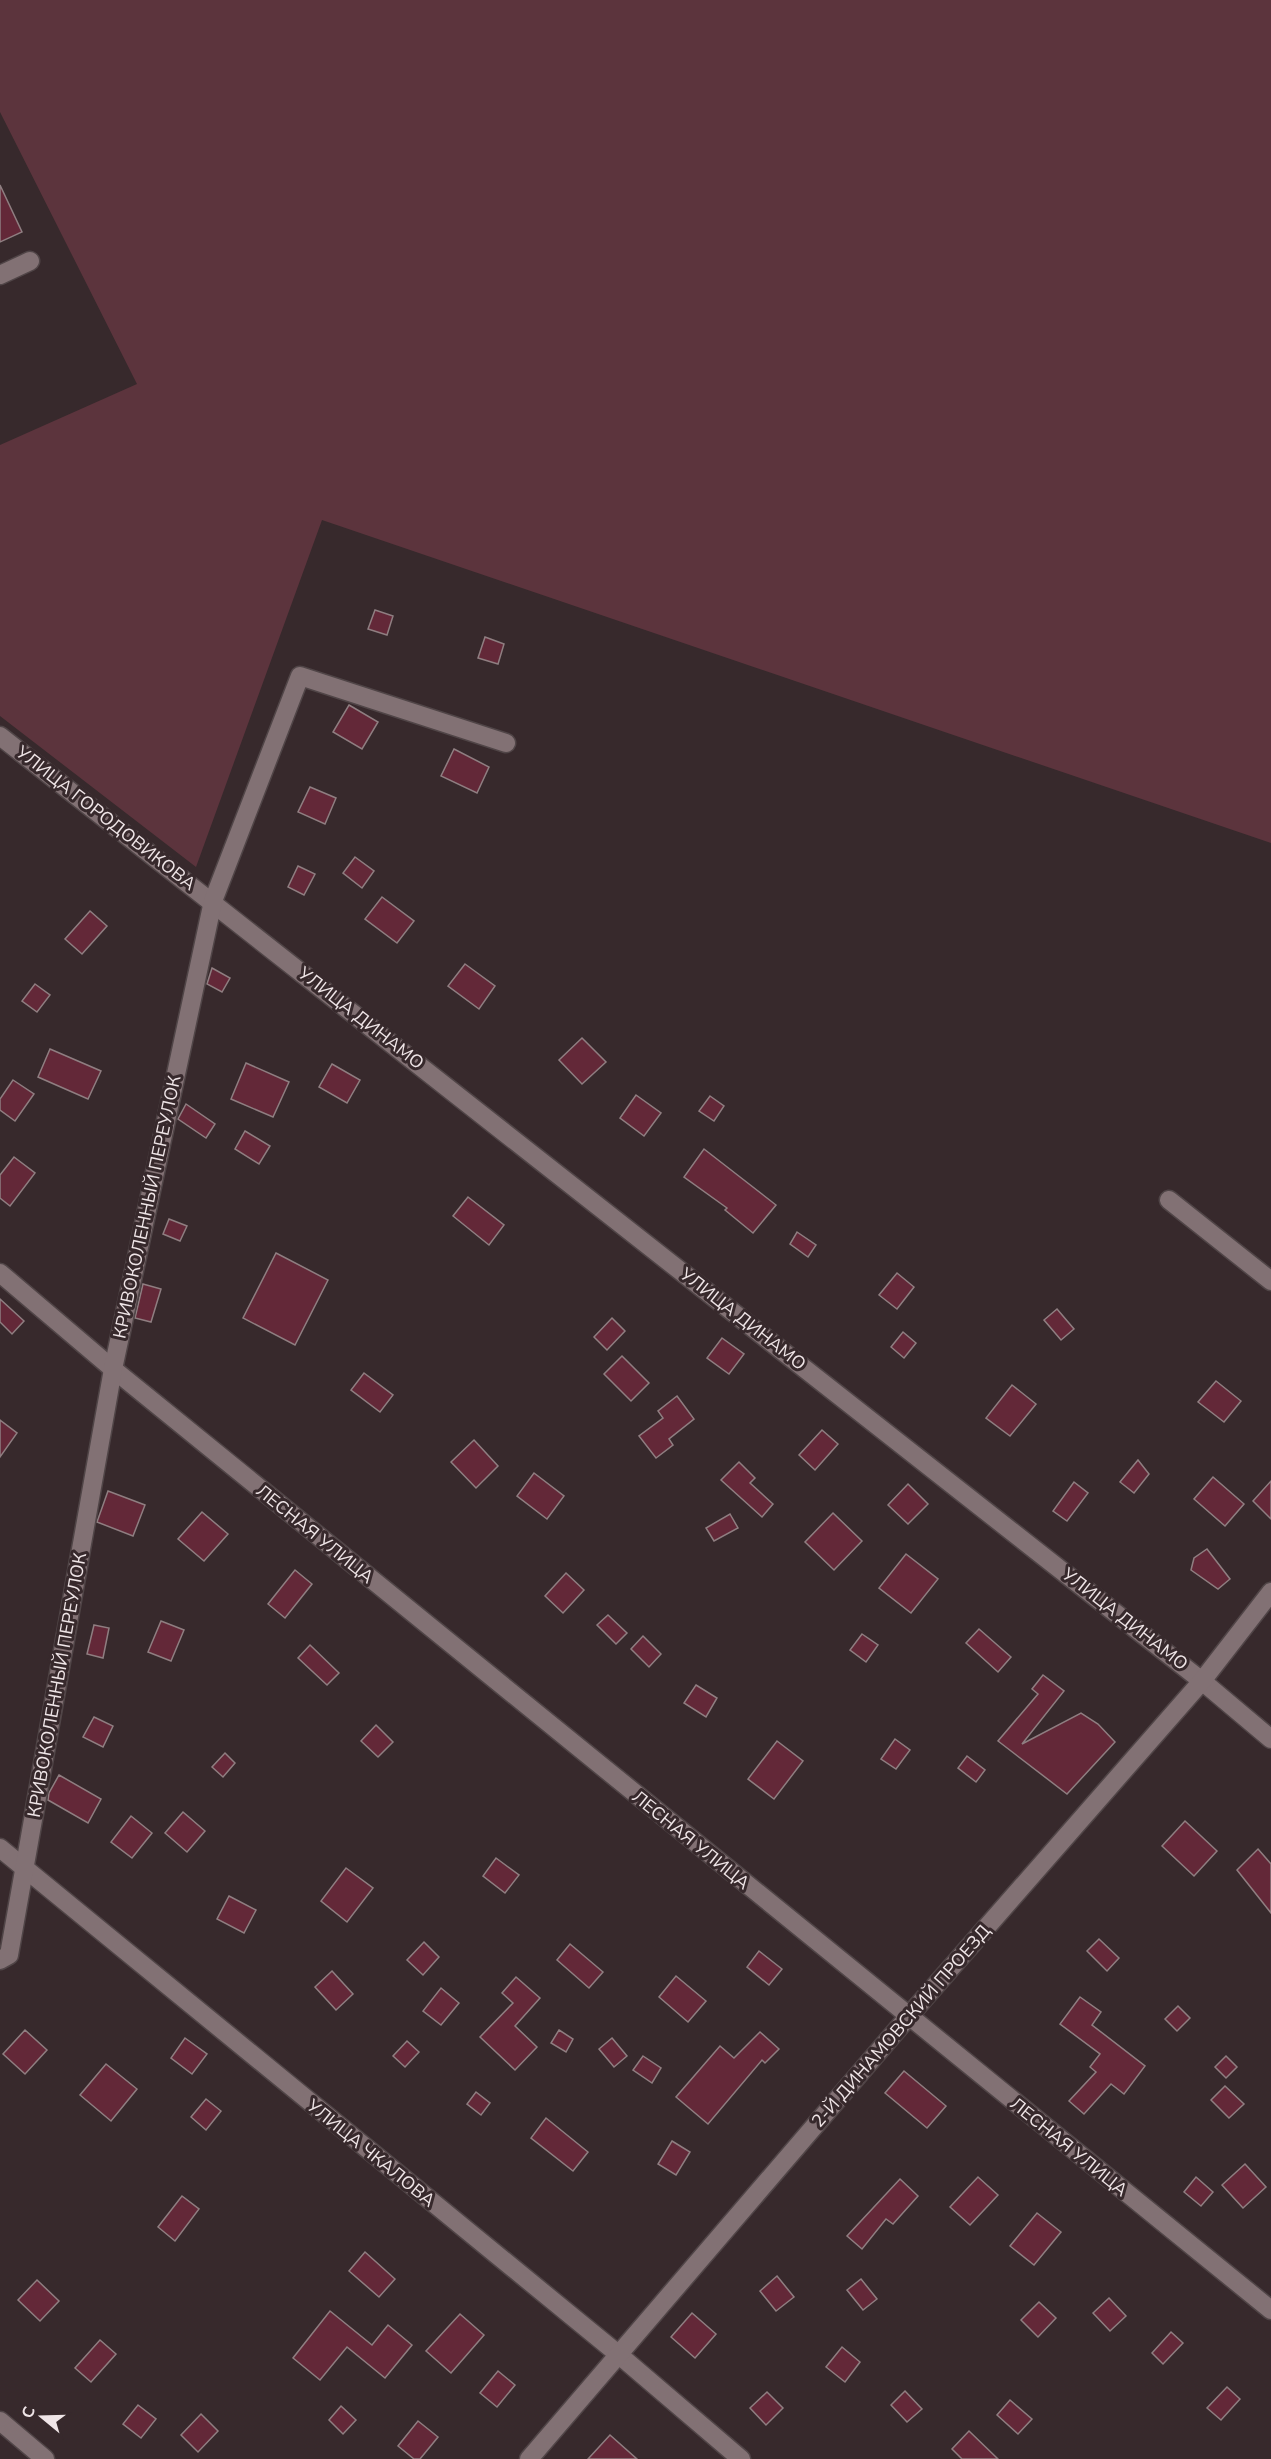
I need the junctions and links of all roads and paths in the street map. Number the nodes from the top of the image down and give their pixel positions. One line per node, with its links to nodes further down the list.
1 (30, 261): 2 (street)
2 (0, 275)
3 (0, 736): 5 (street, УЛИЦА ГОРОДОВИКОВА)
4 (506, 743): 5 (street, КРИВОКОЛЕННЫЙ ПЕРЕУЛОК)
5 (213, 901): 9 (street, КРИВОКОЛЕННЫЙ ПЕРЕУЛОК); 11 (street, УЛИЦА ДИНАМО)
6 (1169, 1200): 8 (street)
7 (0, 1273): 9 (street, ЛЕСНАЯ УЛИЦА)
8 (1271, 1281)
9 (113, 1370): 14 (street, КРИВОКОЛЕННЫЙ ПЕРЕУЛОК); 16 (street, ЛЕСНАЯ УЛИЦА)
10 (1271, 1592): 11 (street, 2-Й ДИНАМОВСКИЙ ПРОЕЗД)
11 (1202, 1681): 12 (street, УЛИЦА ДИНАМО); 16 (street, 2-Й ДИНАМОВСКИЙ ПРОЕЗД)
12 (1271, 1739)
13 (0, 1848): 14 (street, УЛИЦА ЧКАЛОВА)
14 (24, 1869): 15 (street, КРИВОКОЛЕННЫЙ ПЕРЕУЛОК); 18 (street, УЛИЦА ЧКАЛОВА)
15 (0, 1960)
16 (908, 2017): 17 (street, ЛЕСНАЯ УЛИЦА); 18 (street, 2-Й ДИНАМОВСКИЙ ПРОЕЗД)
17 (1271, 2310)
18 (618, 2354): 21 (street, 2-Й ДИНАМОВСКИЙ ПРОЕЗД); 22 (street, УЛИЦА ЧКАЛОВА)
19 (0, 2421): 20 (street)
20 (45, 2459)
21 (529, 2459)
22 (741, 2459)

